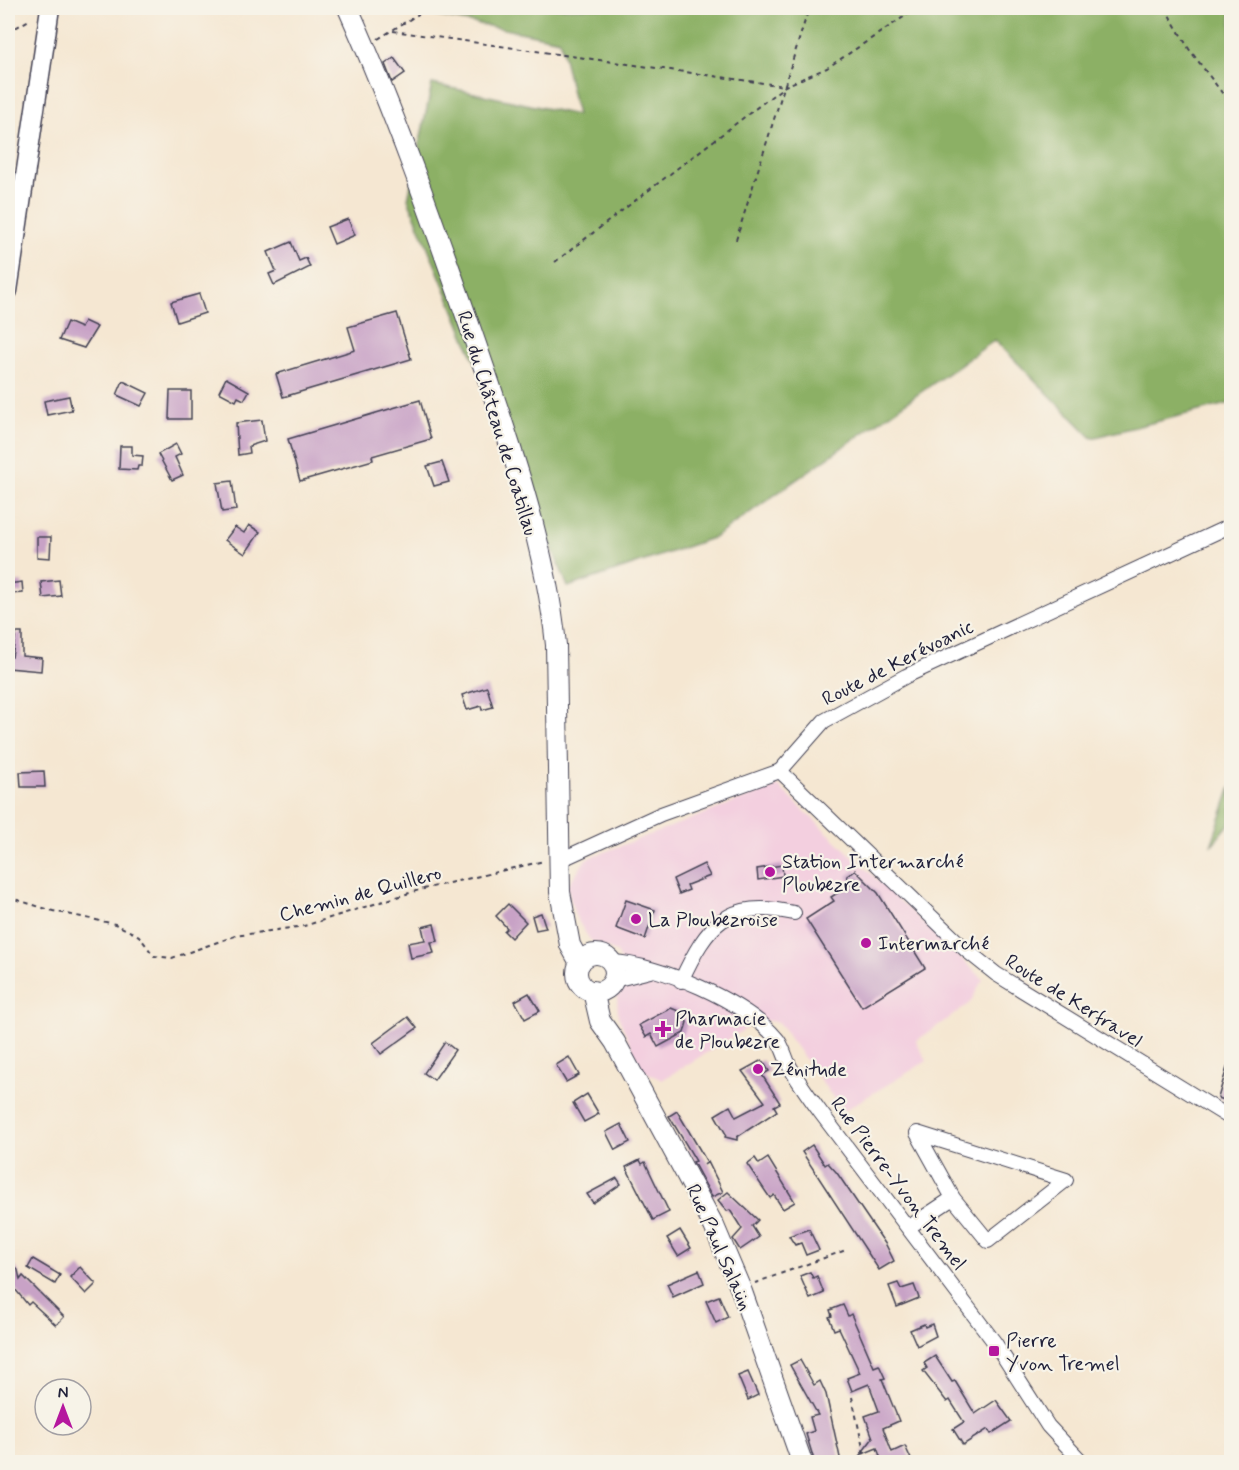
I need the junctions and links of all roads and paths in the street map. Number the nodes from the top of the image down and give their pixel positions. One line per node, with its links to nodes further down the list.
1 (348, 8): 9 (main road, Rue du Château de Coatillau)
2 (428, 8): 7 (path)
3 (809, 8): 10 (path)
4 (916, 8): 10 (path)
5 (1165, 8): 11 (path)
6 (50, 9): 8 (path); 14 (street)
7 (393, 31): 9 (path); 10 (path)
8 (8, 32)
9 (365, 45): 17 (main road, Rue du Château de Coatillau)
10 (785, 86): 12 (path); 13 (path)
11 (1232, 106)
12 (736, 240)
13 (555, 262)
14 (8, 291)
15 (1232, 525): 16 (street, Route de Kerévoanic)
16 (780, 771): 17 (street, Route de Kerévoanic); 23 (street, Route de Kerfravel)
17 (558, 858): 18 (path, Chemin de Quillero); 20 (main road)
18 (8, 897)
19 (794, 913): 22 (street)
20 (586, 958): 21 (main road); 21 (main road)
21 (606, 980): 22 (street, Rue Pierre-Yvon Tremel); 27 (main road, Rue Paul Salaün)
22 (681, 981): 25 (street, Rue Pierre-Yvon Tremel)
23 (1232, 1119)
24 (953, 1198): 24 (street); 25 (street)
25 (909, 1227): 31 (street, Rue Pierre-Yvon Tremel)
26 (846, 1250): 27 (path)
27 (741, 1288): 29 (main road, Rue Paul Salaün)
28 (852, 1397): 30 (path)
29 (802, 1462)
30 (866, 1462)
31 (1082, 1462)

